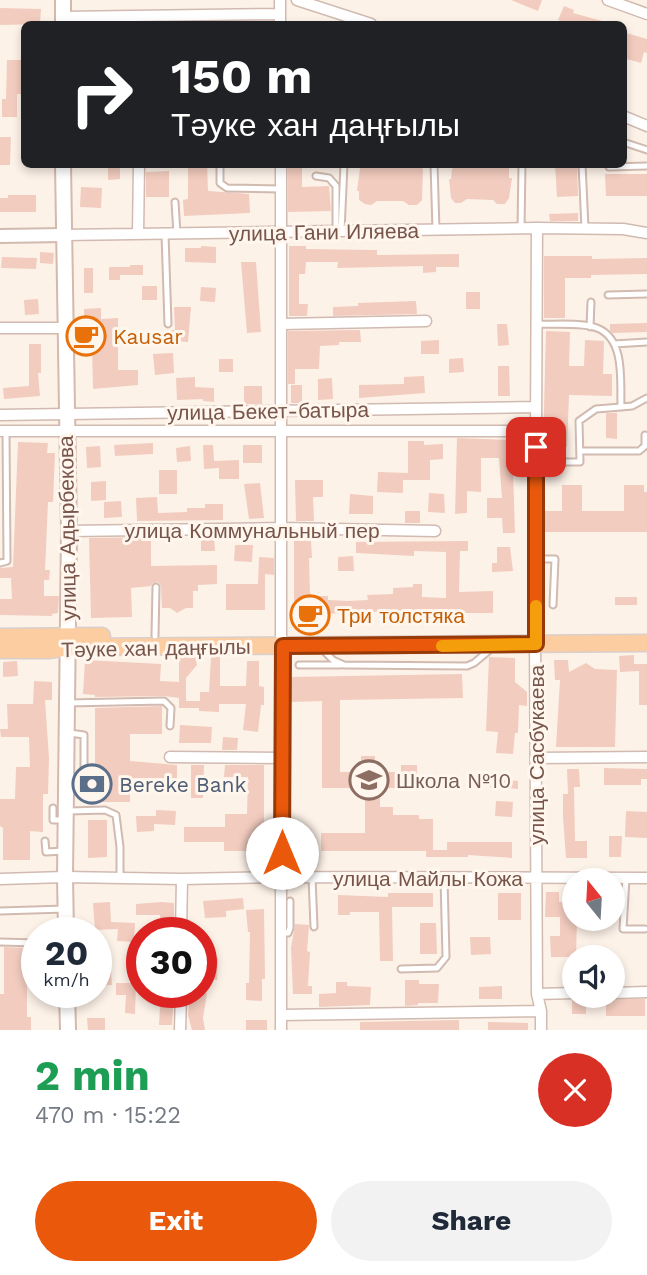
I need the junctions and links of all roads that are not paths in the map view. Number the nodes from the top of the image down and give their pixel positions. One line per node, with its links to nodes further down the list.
1 (63, 0): 7 (main road)
2 (280, 0): 6 (street)
3 (297, 0): 8 (street)
4 (608, 0): 5 (street)
5 (647, 14)
6 (280, 19): 7 (street)
7 (63, 21)
8 (362, 21)
9 (627, 118): 10 (street)
10 (647, 126)
11 (627, 143): 12 (lane)
12 (647, 150)
13 (647, 166): 14 (lane)
14 (627, 167)
15 (63, 168): 36 (main road, улица Адырбекова)
16 (139, 168): 33 (street)
17 (220, 168): 24 (lane)
18 (281, 168): 24 (street)
19 (344, 168): 30 (lane)
20 (434, 168): 29 (lane)
21 (522, 168): 26 (lane)
22 (582, 168): 28 (lane)
23 (316, 176): 30 (lane)
24 (282, 189): 31 (street)
25 (175, 202): 35 (lane)
26 (521, 228): 27 (street, улица Гани Иляева); 29 (street, улица Гани Иляева)
27 (537, 228): 28 (street, улица Гани Иляева); 44 (street, улица Сасбукаева)
28 (584, 228): 32 (street, улица Гани Иляева)
29 (436, 230): 30 (street, улица Гани Иляева)
30 (339, 232): 31 (street, улица Гани Иляева)
31 (282, 233): 35 (street, улица Гани Иляева); 43 (street)
32 (647, 233)
33 (138, 234): 34 (street, улица Гани Иляева); 36 (street, улица Гани Иляева)
34 (165, 234): 35 (street, улица Гани Иляева); 42 (lane)
35 (177, 234)
36 (64, 235): 37 (street, улица Гани Иляева); 47 (main road, улица Адырбекова)
37 (0, 236)
38 (647, 294): 39 (lane)
39 (608, 295)
40 (591, 302): 45 (lane)
41 (426, 321): 43 (street)
42 (168, 324)
43 (282, 324): 53 (street)
44 (537, 324): 45 (lane); 51 (street, улица Сасбукаева)
45 (590, 327): 49 (lane)
46 (0, 328): 47 (street)
47 (66, 328): 54 (main road, улица Адырбекова)
48 (647, 342): 49 (lane)
49 (614, 344): 52 (lane)
50 (647, 398): 52 (lane)
51 (536, 407): 53 (street, улица Бекет-батыра); 59 (street, улица Сасбукаева)
52 (621, 407): 61 (lane)
53 (283, 411): 54 (street, улица Бекет-батыра); 58 (street)
54 (66, 414): 55 (street, улица Бекет-батыра); 56 (main road, улица Адырбекова)
55 (0, 415)
56 (66, 430): 57 (street, улица Бекет-батыра); 58 (street, улица Бекет-батыра); 65 (main road, улица Адырбекова)
57 (3, 431): 63 (lane)
58 (283, 431): 59 (street, улица Бекет-батыра); 64 (street)
59 (536, 431): 62 (street, улица Сасбукаева)
60 (645, 435): 61 (lane)
61 (580, 451): 62 (lane)
62 (536, 463): 67 (street, улица Сасбукаева)
63 (3, 477): 68 (lane)
64 (283, 528): 65 (street, улица Коммунальный пер); 66 (street, улица Коммунальный пер); 75 (street)
65 (69, 531): 76 (main road, улица Адырбекова)
66 (435, 531)
67 (536, 559): 70 (lane); 74 (street, улица Сасбукаева)
68 (0, 563)
69 (156, 587): 72 (lane)
70 (553, 605)
71 (647, 634): 74 (main road, Тәуке хан даңғылы)
72 (155, 636): 75 (main road, Тәуке хан даңғылы); 76 (main road, Тәуке хан даңғылы)
73 (0, 637): 76 (main road, Тәуке хан даңғылы)
74 (535, 640): 75 (main road, Тәуке хан даңғылы); 77 (main road, Тәуке хан даңғылы); 78 (main road, Тәуке хан даңғылы); 88 (street, улица Сасбукаева)
75 (283, 641): 76 (main road, Тәуке хан даңғылы); 79 (main road, Тәуке хан даңғылы); 87 (street)
76 (68, 642): 80 (main road, Тәуке хан даңғылы); 83 (main road, улица Адырбекова)
77 (647, 643)
78 (496, 645): 79 (main road, Тәуке хан даңғылы); 82 (lane)
79 (319, 646): 82 (lane)
80 (0, 650)
81 (299, 665): 82 (lane)
82 (344, 665)
83 (67, 703): 84 (lane); 89 (main road, улица Адырбекова)
84 (170, 726)
85 (170, 757): 87 (street)
86 (647, 757): 88 (street)
87 (282, 758): 93 (street)
88 (538, 758): 97 (street, улица Сасбукаева)
89 (61, 813): 91 (main road, улица Адырбекова); 95 (lane)
90 (46, 841): 91 (lane)
91 (65, 851): 92 (main road, улица Адырбекова)
92 (65, 877): 95 (street, улица Майлы Кожа); 100 (street, улица Майлы Кожа); 103 (main road, улица Адырбекова)
93 (282, 877): 94 (street, улица Майлы Кожа); 101 (street, улица Майлы Кожа); 109 (street)
94 (312, 877): 96 (street, улица Майлы Кожа); 107 (lane)
95 (120, 878): 101 (street, улица Майлы Кожа)
96 (444, 878): 97 (street, улица Майлы Кожа); 112 (lane)
97 (536, 878): 98 (street, улица Майлы Кожа); 116 (street, улица Сасбукаева)
98 (626, 878): 99 (street, улица Майлы Кожа); 108 (lane)
99 (647, 878)
100 (0, 879)
101 (182, 879): 106 (street)
102 (290, 901): 109 (lane)
103 (65, 909): 104 (lane); 105 (main road, улица Адырбекова)
104 (0, 911)
105 (65, 917)
106 (181, 917)
107 (314, 927)
108 (645, 929)
109 (282, 933): 120 (street)
110 (0, 942): 111 (lane)
111 (21, 943)
112 (401, 969)
113 (647, 992): 115 (street)
114 (562, 993): 116 (street)
115 (625, 993)
116 (537, 994): 119 (street, улица Сасбукаева)
117 (67, 1008): 121 (main road)
118 (181, 1008): 122 (street)
119 (541, 1011): 120 (street); 124 (street, улица Сасбукаева)
120 (281, 1015): 123 (street)
121 (68, 1030)
122 (180, 1030)
123 (281, 1030)
124 (541, 1030)

